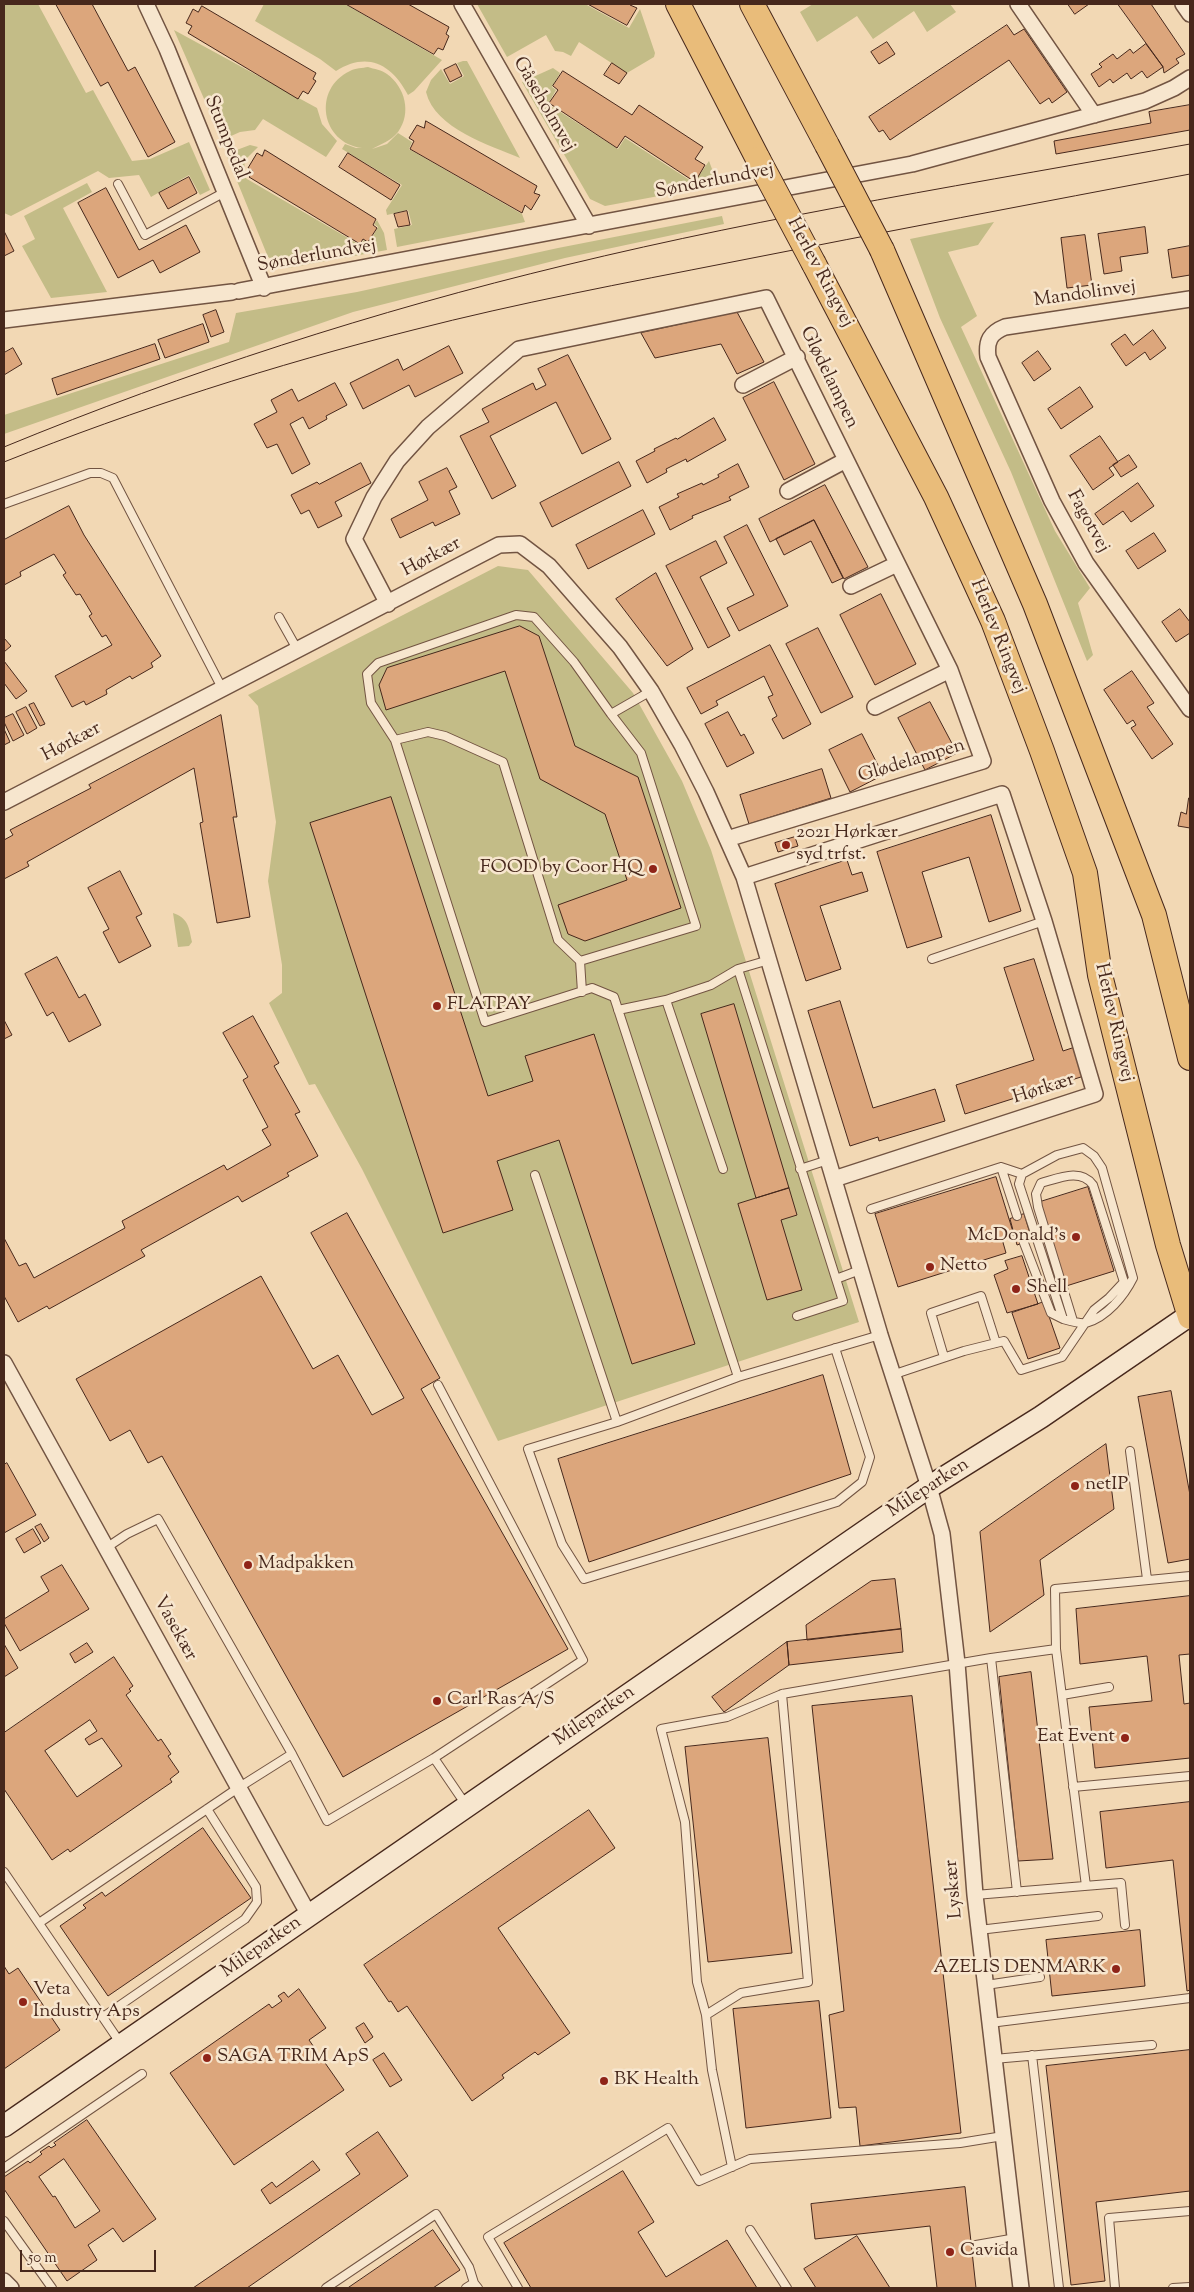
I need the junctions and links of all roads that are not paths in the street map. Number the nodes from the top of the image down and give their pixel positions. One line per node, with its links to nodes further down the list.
1 (146, 4): 11 (street, Stumpedal)
2 (462, 4): 12 (street, Gåseholmvej)
3 (678, 4): 59 (main road, Herlev Ringvej, bridge)
4 (752, 4): 45 (main road, bridge)
5 (1018, 4): 9 (street)
6 (1183, 4): 7 (street)
7 (1190, 14)
8 (1190, 78): 9 (street, Sønderlundvej)
9 (1094, 115): 12 (street, Sønderlundvej)
10 (118, 184): 11 (lane)
11 (225, 192): 13 (street, Stumpedal)
12 (590, 226): 13 (street, Sønderlundvej)
13 (264, 288): 15 (street, Sønderlundvej)
14 (1190, 299): 16 (street, Mandolinvej)
15 (4, 320)
16 (990, 337): 31 (street, Fagotvej)
17 (797, 357): 18 (street); 19 (street, Glødelampen); 24 (street, Glødelampen)
18 (743, 385)
19 (846, 460): 20 (street); 22 (street, Glødelampen)
20 (788, 491)
21 (4, 504): 28 (lane)
22 (897, 564): 23 (street); 27 (street, Glødelampen)
23 (851, 586)
24 (388, 604): 26 (street, Hørkær); 29 (street, Hørkær)
25 (279, 616): 26 (lane)
26 (297, 650): 28 (street, Hørkær)
27 (950, 670): 30 (street); 35 (street, Glødelampen)
28 (222, 688): 34 (street, Hørkær)
29 (651, 691): 32 (lane); 35 (street, Hørkær)
30 (875, 707)
31 (1190, 709)
32 (611, 714): 33 (lane); 40 (lane)
33 (395, 740): 40 (lane); 42 (lane)
34 (4, 802)
35 (727, 839): 36 (street, Hørkær)
36 (744, 877): 37 (street, Hørkær); 39 (street, Hørkær)
37 (1044, 921): 38 (lane); 52 (street, Hørkær)
38 (932, 959)
39 (769, 960): 41 (lane); 46 (street, Hørkær)
40 (580, 962): 42 (lane)
41 (738, 969): 43 (lane); 49 (lane)
42 (582, 992): 44 (lane)
43 (666, 1000): 44 (lane); 48 (lane)
44 (618, 1010): 69 (lane)
45 (1190, 1058)
46 (828, 1160): 49 (lane); 52 (street, Hørkær)
47 (1001, 1167): 50 (lane); 53 (lane); 54 (lane)
48 (723, 1169)
49 (800, 1169): 57 (lane)
50 (1022, 1174): 60 (lane); 62 (lane)
51 (534, 1175): 71 (lane)
52 (834, 1179): 56 (street, Hørkær)
53 (871, 1209)
54 (1017, 1216)
55 (1024, 1244): 60 (lane)
56 (860, 1270): 57 (lane); 63 (street, Hørkær)
57 (836, 1279): 58 (lane)
58 (797, 1316)
59 (1190, 1316): 73 (street, Mileparken)
60 (1063, 1319): 61 (lane)
61 (1073, 1321): 62 (lane); 62 (lane)
62 (1085, 1323): 64 (lane)
63 (880, 1335): 65 (lane); 68 (street, Hørkær)
64 (996, 1344): 66 (lane); 66 (lane)
65 (835, 1348): 69 (lane); 71 (lane)
66 (944, 1357): 68 (lane)
67 (4, 1363): 74 (street, Vasekær)
68 (892, 1375): 73 (street, Hørkær)
69 (738, 1377): 71 (lane)
70 (438, 1384): 84 (lane)
71 (616, 1422)
72 (1130, 1451): 76 (lane)
73 (929, 1487): 79 (street, Lyskær); 88 (street, Mileparken)
74 (106, 1548): 83 (lane); 87 (street, Vasekær)
75 (1190, 1576): 76 (lane)
76 (1146, 1579): 77 (lane)
77 (1056, 1649): 78 (lane); 82 (lane)
78 (990, 1658): 79 (lane); 92 (lane)
79 (957, 1664): 81 (lane); 93 (street, Lyskær)
80 (1109, 1687): 82 (lane)
81 (782, 1694): 102 (lane); 102 (lane)
82 (1062, 1695): 86 (lane)
83 (292, 1754): 84 (lane); 87 (lane)
84 (434, 1758): 88 (lane)
85 (1190, 1776): 86 (lane)
86 (1073, 1787): 91 (lane)
87 (238, 1788): 89 (lane); 94 (street, Vasekær)
88 (466, 1805): 94 (street, Mileparken)
89 (207, 1809): 96 (lane); 103 (lane)
90 (4, 1872): 96 (lane)
91 (1086, 1886): 92 (lane); 97 (lane)
92 (1017, 1892): 93 (lane)
93 (975, 1895): 98 (street, Lyskær)
94 (309, 1915): 105 (street, Mileparken)
95 (1098, 1916): 98 (lane)
96 (38, 1923): 103 (lane)
97 (1125, 1925)
98 (979, 1930): 100 (street, Lyskær)
99 (1040, 1977): 100 (lane)
100 (986, 1985): 104 (street, Lyskær)
101 (1190, 1998): 104 (lane)
102 (706, 2015): 112 (lane)
103 (103, 2017): 105 (lane)
104 (990, 2023): 108 (street, Lyskær)
105 (122, 2045): 110 (street, Mileparken)
106 (1152, 2045): 107 (lane)
107 (1032, 2055): 108 (lane); 127 (lane)
108 (994, 2059): 111 (street, Lyskær)
109 (142, 2074): 113 (lane)
110 (4, 2126)
111 (1003, 2136): 112 (lane); 117 (street, Lyskær)
112 (732, 2167): 124 (lane)
113 (4, 2168)
114 (1190, 2211): 128 (lane)
115 (4, 2221): 121 (lane)
116 (750, 2230): 125 (lane)
117 (1016, 2238): 118 (lane); 126 (street, Lyskær)
118 (976, 2245)
119 (476, 2285): 122 (lane); 123 (lane)
120 (1190, 2287): 129 (lane)
121 (52, 2288)
122 (326, 2288)
123 (466, 2288)
124 (518, 2288)
125 (787, 2288)
126 (1021, 2288)
127 (1059, 2288)
128 (1115, 2288)
129 (1173, 2288)

